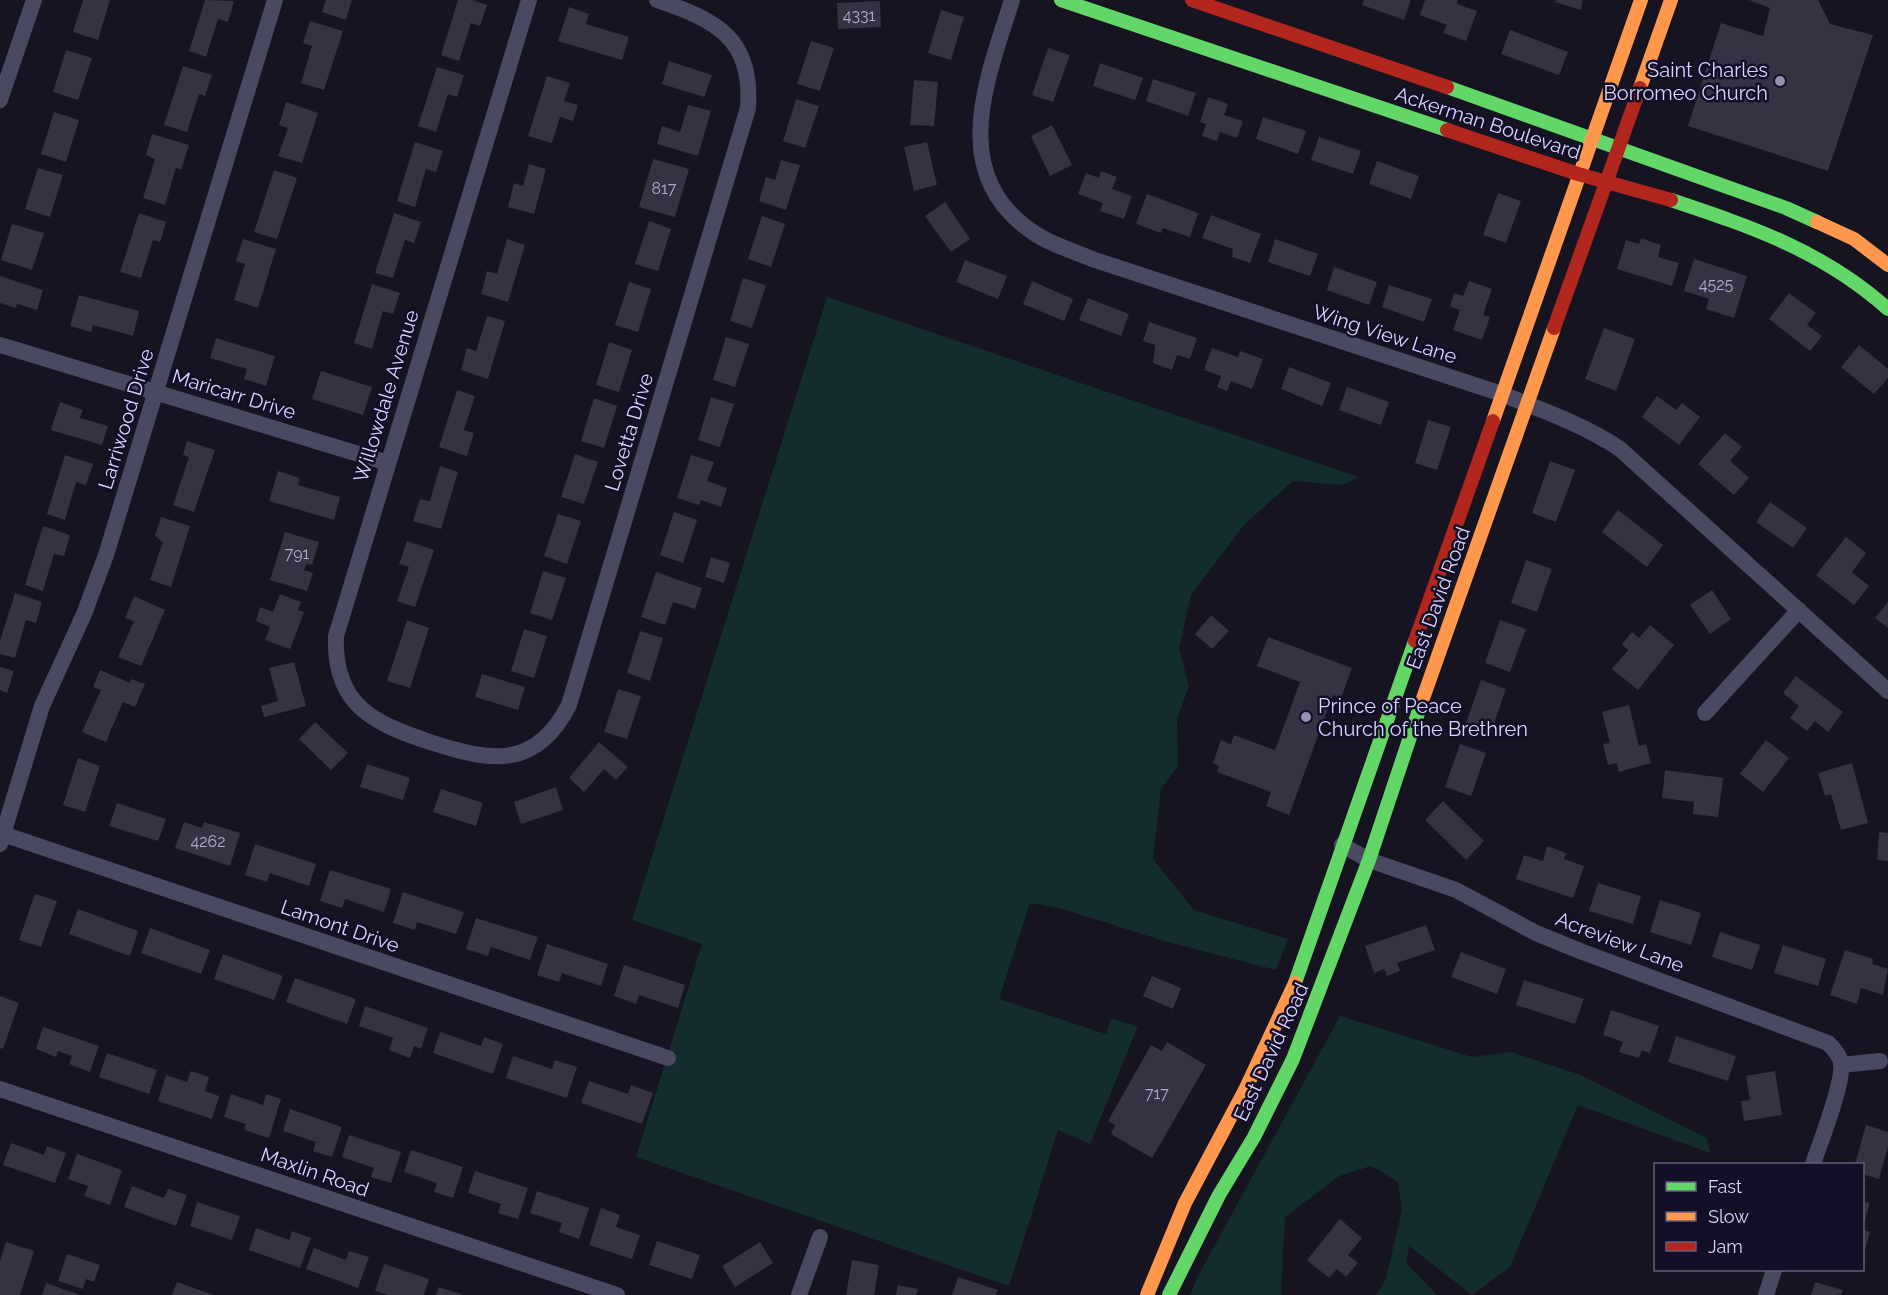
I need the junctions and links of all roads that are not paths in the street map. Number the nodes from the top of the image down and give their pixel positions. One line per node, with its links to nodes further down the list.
1 (34, 0): 10 (street)
2 (275, 0): 18 (street, Larriwood Drive)
3 (529, 0): 21 (street, Willowdale Avenue)
4 (657, 0): 25 (street, Lovetta Drive)
5 (1012, 0): 19 (street, Wing View Lane)
6 (1061, 0): 13 (street, Ackerman Boulevard)
7 (1192, 0): 11 (street, Ackerman Boulevard)
8 (1641, 0): 11 (street, East David Road)
9 (1671, 0): 12 (street, East David Road)
10 (1, 94)
11 (1591, 139): 12 (street, Ackerman Boulevard); 13 (street, East David Road)
12 (1619, 150): 14 (street, East David Road); 15 (street, Ackerman Boulevard)
13 (1578, 174): 14 (street, Ackerman Boulevard); 19 (street, East David Road)
14 (1608, 180): 16 (street, Ackerman Boulevard); 20 (street, East David Road)
15 (1888, 265)
16 (1888, 309)
17 (0, 345): 18 (street, Maricarr Drive)
18 (157, 392): 21 (street, Maricarr Drive); 26 (street, Larriwood Drive)
19 (1502, 394): 20 (street, Wing View Lane); 27 (street, East David Road)
20 (1529, 405): 22 (street, Wing View Lane); 28 (street, East David Road)
21 (387, 463): 25 (street, Willowdale Avenue)
22 (1799, 610): 23 (street, Wing View Lane); 24 (street)
23 (1888, 691)
24 (1705, 713)
25 (448, 747)
26 (1, 837): 30 (street, Lamont Drive)
27 (1342, 845): 28 (street, Acreview Lane); 29 (street, East David Road)
28 (1369, 860): 29 (street); 32 (street, Acreview Lane); 40 (street, East David Road)
29 (1301, 964): 39 (street, East David Road)
30 (668, 1058)
31 (1880, 1061): 32 (street)
32 (1841, 1065): 34 (street)
33 (0, 1089): 37 (street, Maxlin Road)
34 (1813, 1163)
35 (820, 1237): 38 (street)
36 (1773, 1271): 41 (street)
37 (616, 1295)
38 (799, 1295)
39 (1147, 1295)
40 (1169, 1295)
41 (1766, 1295)

